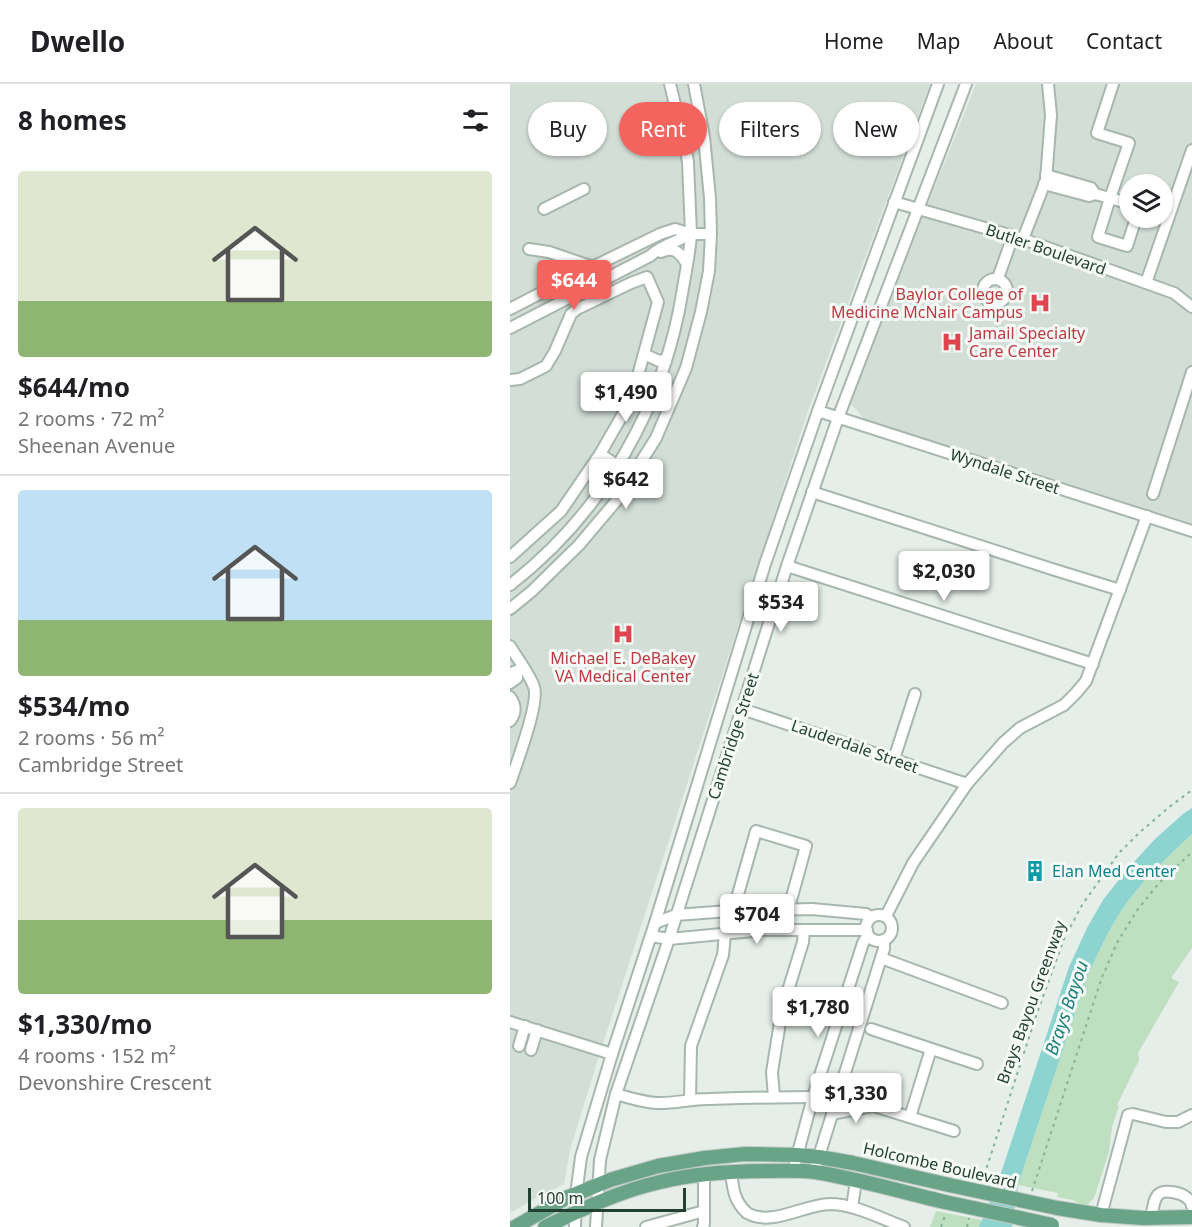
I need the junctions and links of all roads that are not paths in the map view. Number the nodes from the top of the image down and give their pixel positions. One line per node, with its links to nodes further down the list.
1 (670, 84): 18 (street)
2 (694, 84): 19 (street)
3 (938, 84): 13 (street, Cambridge Street)
4 (966, 84): 14 (street, Cambridge Street)
5 (1048, 84): 8 (street)
6 (1113, 84): 10 (street)
7 (1192, 150): 11 (street)
8 (1045, 179): 10 (street); 20 (street)
9 (584, 189): 15 (street)
10 (1110, 198): 12 (street); 16 (street)
11 (1173, 200)
12 (1119, 201)
13 (894, 202): 14 (street, Butler Boulevard); 36 (street, Cambridge Street)
14 (918, 208): 20 (street, Butler Boulevard); 37 (street, Cambridge Street)
15 (544, 209)
16 (1133, 228)
17 (1163, 228): 28 (street)
18 (691, 234): 19 (street); 22 (street); 23 (street); 24 (street)
19 (711, 234): 40 (street)
20 (1018, 238): 26 (street); 28 (street, Butler Boulevard)
21 (529, 249): 24 (street)
22 (650, 256): 23 (street); 25 (street)
23 (687, 264): 33 (street)
24 (592, 267): 30 (street)
25 (624, 269): 27 (street); 31 (street)
26 (998, 278)
27 (631, 282): 32 (street); 35 (street)
28 (1146, 283): 29 (street, Butler Boulevard)
29 (1192, 307)
30 (510, 309)
31 (510, 328)
32 (647, 355): 33 (street); 38 (street)
33 (664, 360): 39 (street)
34 (1192, 372): 42 (street)
35 (510, 380)
36 (818, 411): 37 (street, Wyndale Street); 66 (street, Cambridge Street)
37 (837, 418): 41 (street, Cambridge Street); 43 (street, Wyndale Street)
38 (597, 458): 39 (street); 45 (street)
39 (615, 469): 40 (street); 47 (street)
40 (628, 481): 49 (street)
41 (812, 492): 46 (street, Cambridge Street); 48 (street)
42 (1153, 494)
43 (1147, 516): 44 (street, Wyndale Street); 48 (street)
44 (1192, 531)
45 (510, 557)
46 (787, 566): 51 (street); 56 (street, Cambridge Street)
47 (510, 585)
48 (1120, 590): 51 (street)
49 (510, 609)
50 (510, 646): 52 (street)
51 (1093, 664): 60 (street)
52 (517, 672): 53 (street); 59 (street)
53 (510, 683)
54 (915, 694): 58 (street)
55 (510, 697): 57 (street)
56 (742, 709): 58 (street, Lauderdale Street); 63 (street, Cambridge Street)
57 (510, 721)
58 (894, 759): 60 (street, Lauderdale Street)
59 (510, 783)
60 (967, 784): 64 (street)
61 (736, 908): 62 (street); 62 (street); 63 (street)
62 (790, 909): 65 (street)
63 (676, 915): 66 (street); 71 (street, Cambridge Street)
64 (886, 916): 65 (street); 72 (street)
65 (871, 917): 68 (street)
66 (655, 923): 70 (street, Cambridge Street)
67 (804, 930): 68 (street); 69 (street); 84 (street)
68 (867, 932): 72 (street); 85 (street)
69 (725, 934): 71 (street); 86 (street)
70 (651, 936): 71 (street); 80 (street, Cambridge Street)
71 (669, 939): 83 (street, Cambridge Street)
72 (884, 940): 73 (street)
73 (881, 958): 74 (street); 82 (street)
74 (1002, 1003)
75 (510, 1022): 76 (street)
76 (531, 1028): 78 (street); 80 (street)
77 (871, 1029): 79 (street)
78 (525, 1048)
79 (931, 1049): 81 (street); 90 (street)
80 (612, 1054): 100 (street, Cambridge Street)
81 (977, 1064)
82 (840, 1090): 87 (street); 88 (street)
83 (616, 1094): 86 (street); 99 (street, Cambridge Street)
84 (774, 1097): 85 (street); 86 (street)
85 (813, 1097): 92 (street)
86 (690, 1099)
87 (874, 1106): 88 (street); 90 (street)
88 (832, 1114): 93 (street)
89 (1192, 1115): 106 (street)
90 (910, 1117): 91 (street)
91 (954, 1131)
92 (797, 1155): 93 (main road, Holcombe Boulevard); 94 (street); 99 (main road, Holcombe Boulevard)
93 (819, 1157): 96 (street); 106 (main road, Holcombe Boulevard, bridge)
94 (793, 1171): 95 (main road, Holcombe Boulevard); 96 (main road, Holcombe Boulevard)
95 (732, 1172): 97 (main road, Holcombe Boulevard); 103 (street)
96 (814, 1172): 98 (main road, Holcombe Boulevard)
97 (704, 1174): 101 (main road, Holcombe Boulevard); 104 (street)
98 (856, 1181): 103 (street); 109 (main road, Holcombe Boulevard, bridge)
99 (598, 1184): 100 (main road, Holcombe Boulevard); 101 (street, Cambridge Street)
100 (576, 1195): 105 (street, Cambridge Street); 110 (main road, Holcombe Boulevard)
101 (597, 1203): 105 (main road, Holcombe Boulevard); 113 (street, Cambridge Street)
102 (1192, 1206): 108 (street)
103 (852, 1207): 116 (street)
104 (704, 1211): 114 (street); 115 (street)
105 (575, 1212): 111 (main road, Holcombe Boulevard); 112 (street, Cambridge Street)
106 (1101, 1215): 108 (main road, Holcombe Boulevard)
107 (1192, 1217): 108 (main road, Holcombe Boulevard)
108 (1151, 1218)
109 (1057, 1226)
110 (515, 1227)
111 (545, 1227)
112 (575, 1227)
113 (596, 1227)
114 (646, 1227)
115 (703, 1227)
116 (904, 1227)

